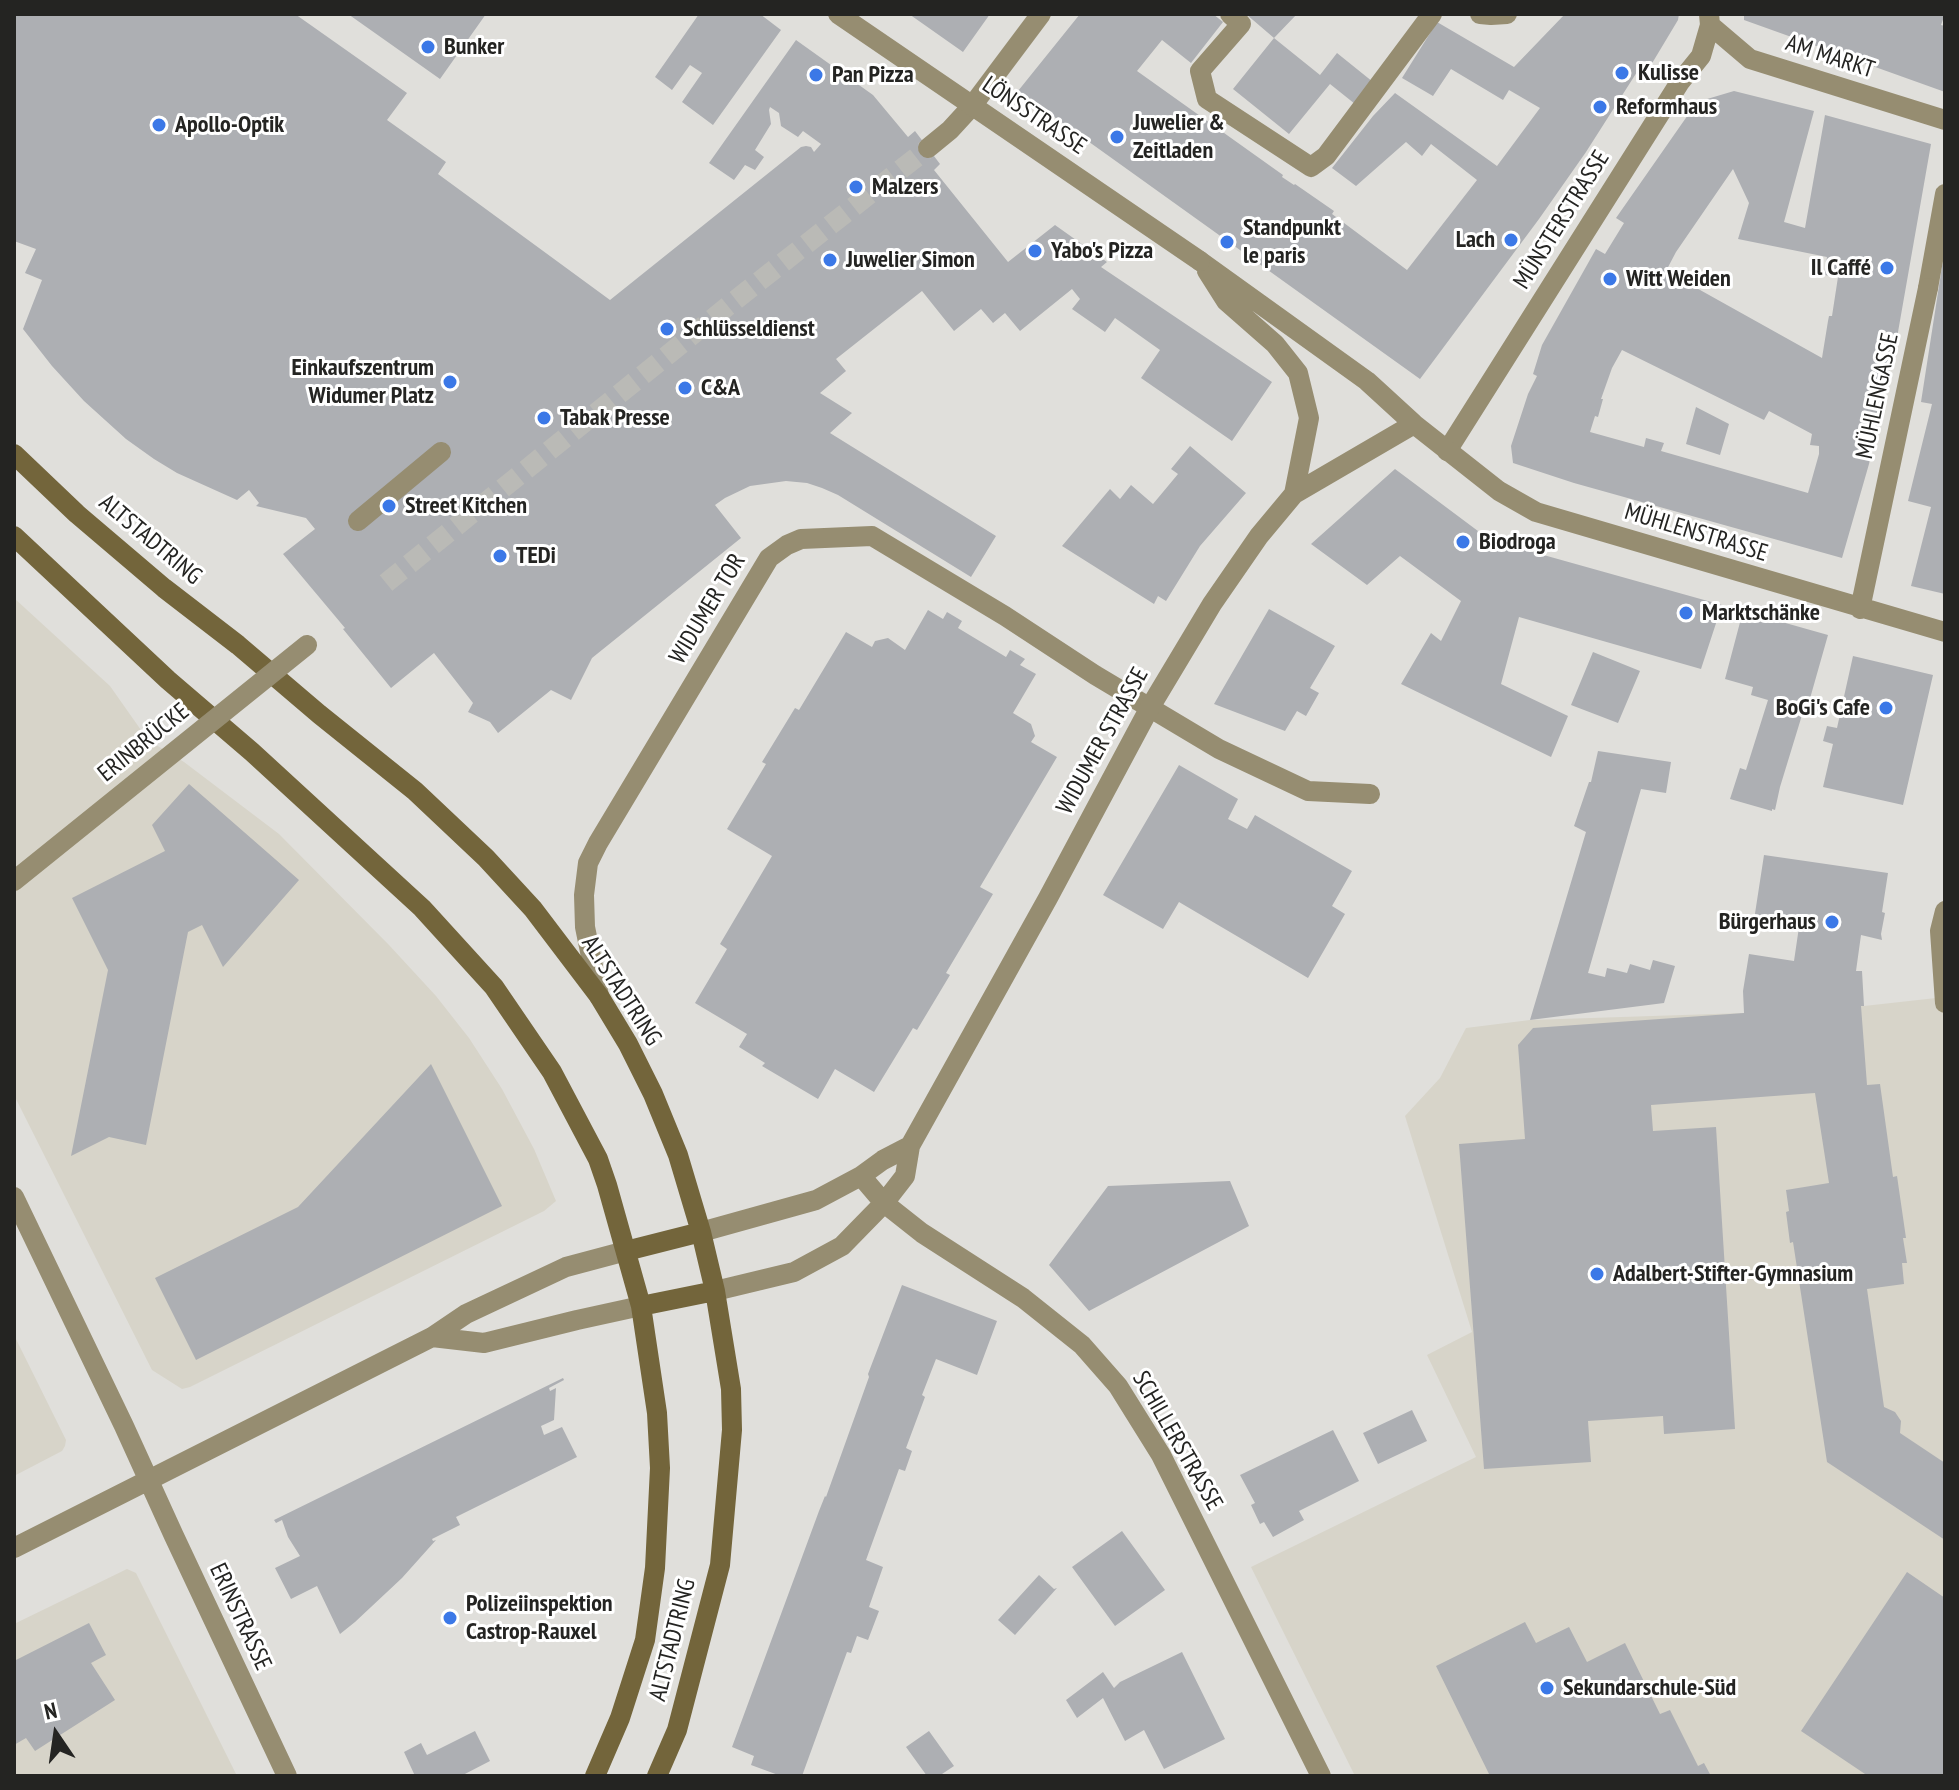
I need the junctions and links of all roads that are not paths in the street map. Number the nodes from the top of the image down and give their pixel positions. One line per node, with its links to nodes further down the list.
1 (838, 14): 8 (street, LÖNSSTRASSE)
2 (1041, 14): 8 (street)
3 (1230, 14): 4 (street)
4 (1432, 14)
5 (1480, 14): 6 (street)
6 (1507, 14)
7 (1710, 19): 9 (street, AM MARKT); 14 (street, MÜNSTERSTRASSE)
8 (972, 106): 10 (street); 12 (street, LÖNSSTRASSE)
9 (1945, 120)
10 (928, 148)
11 (1945, 194): 20 (street, MÜHLENGASSE)
12 (1200, 261): 13 (street, LÖNSSTRASSE); 17 (street, LÖNSSTRASSE)
13 (1414, 424): 14 (street, LÖNSSTRASSE); 17 (street, WIDUMER STRASSE)
14 (1447, 451): 20 (street, MÜHLENSTRASSE)
15 (441, 452): 18 (street)
16 (14, 454): 27 (main road, ALTSTADTRING)
17 (1294, 494): 23 (street, WIDUMER STRASSE)
18 (358, 521)
19 (14, 536): 34 (main road, ALTSTADTRING)
20 (1860, 609): 21 (street, MÜHLENSTRASSE)
21 (1945, 632)
22 (307, 645): 25 (street, ERINBRÜCKE, bridge)
23 (1149, 709): 24 (street, WIDUMER TOR); 27 (street, WIDUMER TOR); 29 (street, WIDUMER STRASSE)
24 (1370, 794)
25 (14, 881)
26 (1945, 911): 28 (street)
27 (599, 996): 33 (main road, ALTSTADTRING)
28 (1945, 1003)
29 (910, 1146): 30 (street); 32 (street, WIDUMER STRASSE)
30 (861, 1176): 32 (street, SCHILLERSTRASSE); 33 (street)
31 (14, 1197): 38 (street, ERINSTRASSE)
32 (884, 1203): 35 (street, WIDUMER STRASSE); 43 (street, SCHILLERSTRASSE)
33 (701, 1232): 34 (main road); 35 (main road, ALTSTADTRING)
34 (626, 1251): 36 (main road, ALTSTADTRING); 37 (street)
35 (715, 1291): 36 (main road); 42 (main road, ALTSTADTRING)
36 (641, 1306): 37 (street); 41 (main road, ALTSTADTRING)
37 (432, 1337): 38 (street)
38 (149, 1479): 39 (street); 40 (street, ERINSTRASSE)
39 (14, 1548)
40 (287, 1776)
41 (595, 1776)
42 (657, 1776)
43 (1321, 1776)

